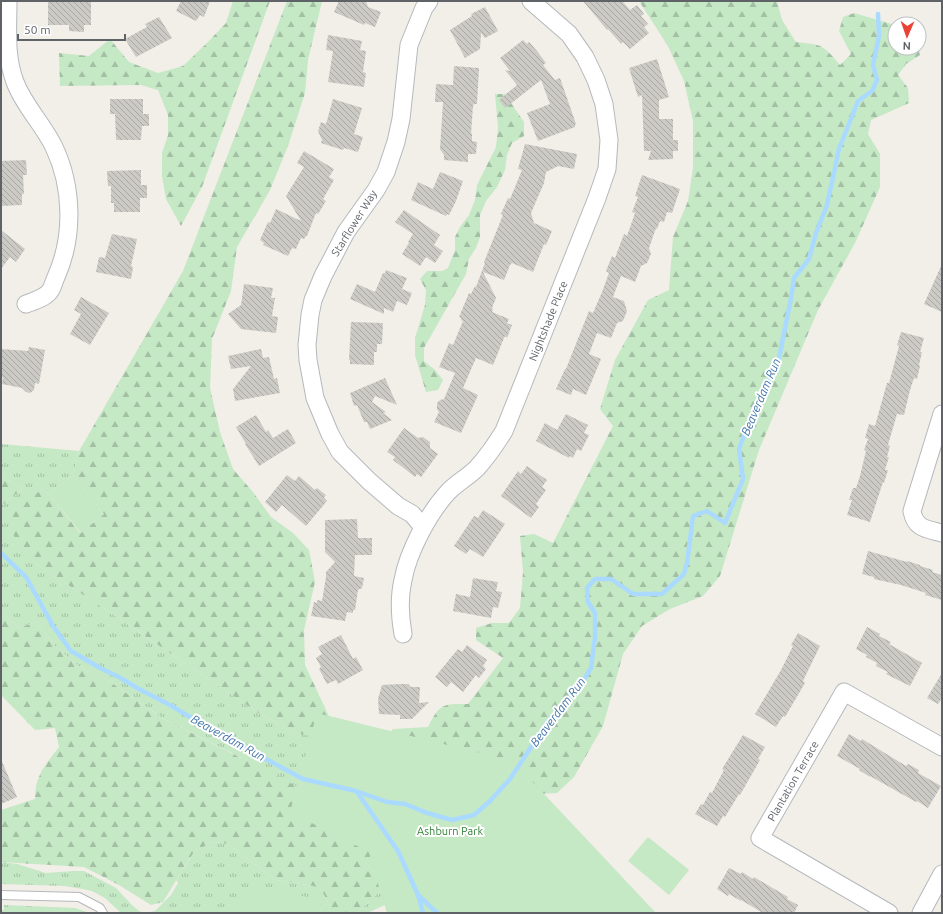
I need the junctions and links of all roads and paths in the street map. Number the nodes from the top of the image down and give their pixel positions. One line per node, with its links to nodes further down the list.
1 (8, 1): 4 (street)
2 (429, 1): 6 (street, Starflower Way)
3 (531, 1): 6 (street, Nightshade Place)
4 (26, 304)
5 (942, 414): 7 (street)
6 (423, 527): 8 (street, Nightshade Place)
7 (942, 533)
8 (403, 634)
9 (942, 748): 13 (street, Plantation Terrace)
10 (942, 874): 14 (street)
11 (1, 894): 12 (lane)
12 (103, 913)
13 (888, 913)
14 (921, 913)

